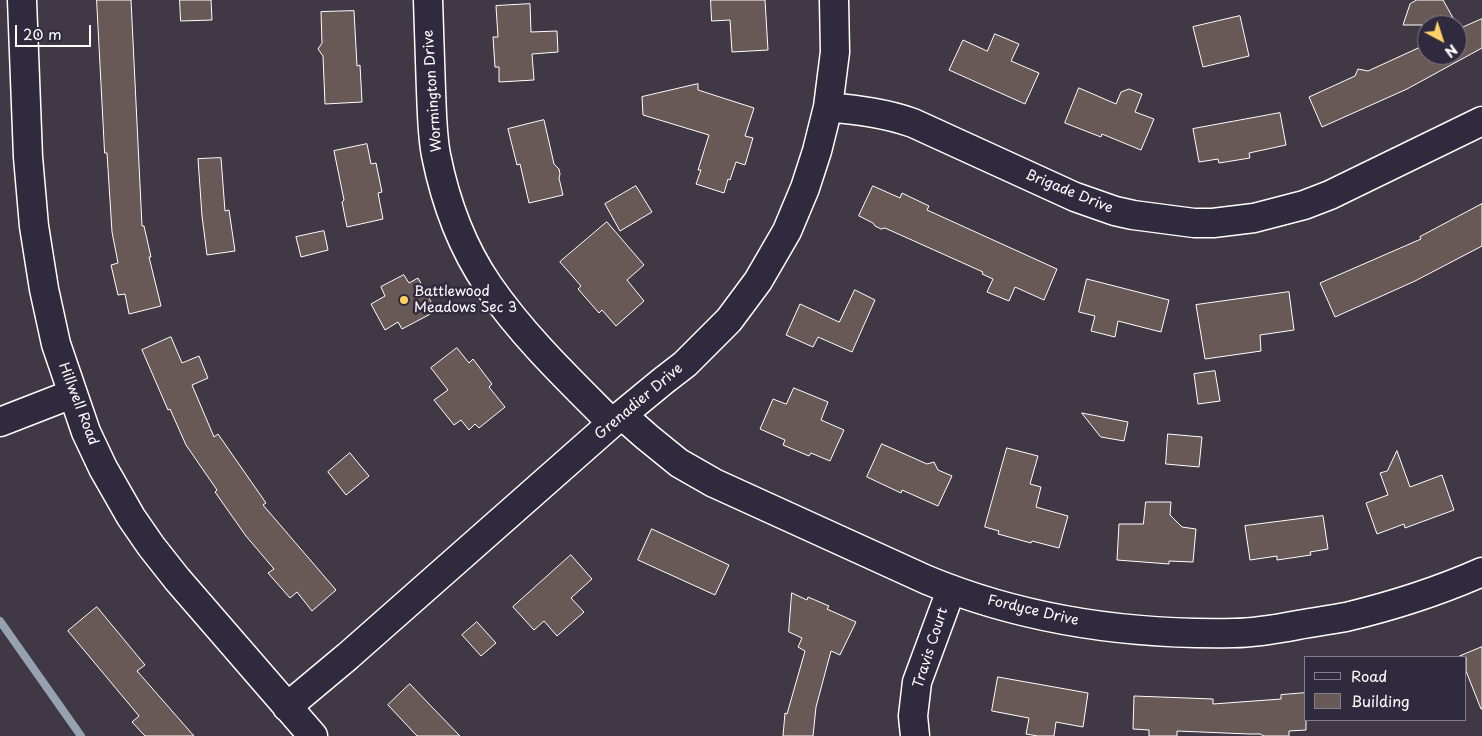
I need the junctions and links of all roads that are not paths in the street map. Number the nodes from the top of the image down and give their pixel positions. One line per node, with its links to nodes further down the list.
1 (22, 0): 6 (street, Hillwell Road)
2 (428, 0): 7 (street, Wormington Drive)
3 (834, 0): 4 (street, Grenadier Drive)
4 (828, 107): 5 (street, Brigade Drive); 7 (street, Grenadier Drive)
5 (1482, 121)
6 (72, 394): 8 (street); 11 (street, Hillwell Road)
7 (617, 419): 10 (street, Fordyce Drive); 11 (street, Grenadier Drive)
8 (0, 422)
9 (1482, 572): 10 (street, Fordyce Drive)
10 (951, 590): 13 (street, Travis Court)
11 (287, 707): 12 (street, Hillwell Road)
12 (313, 736)
13 (915, 736)

